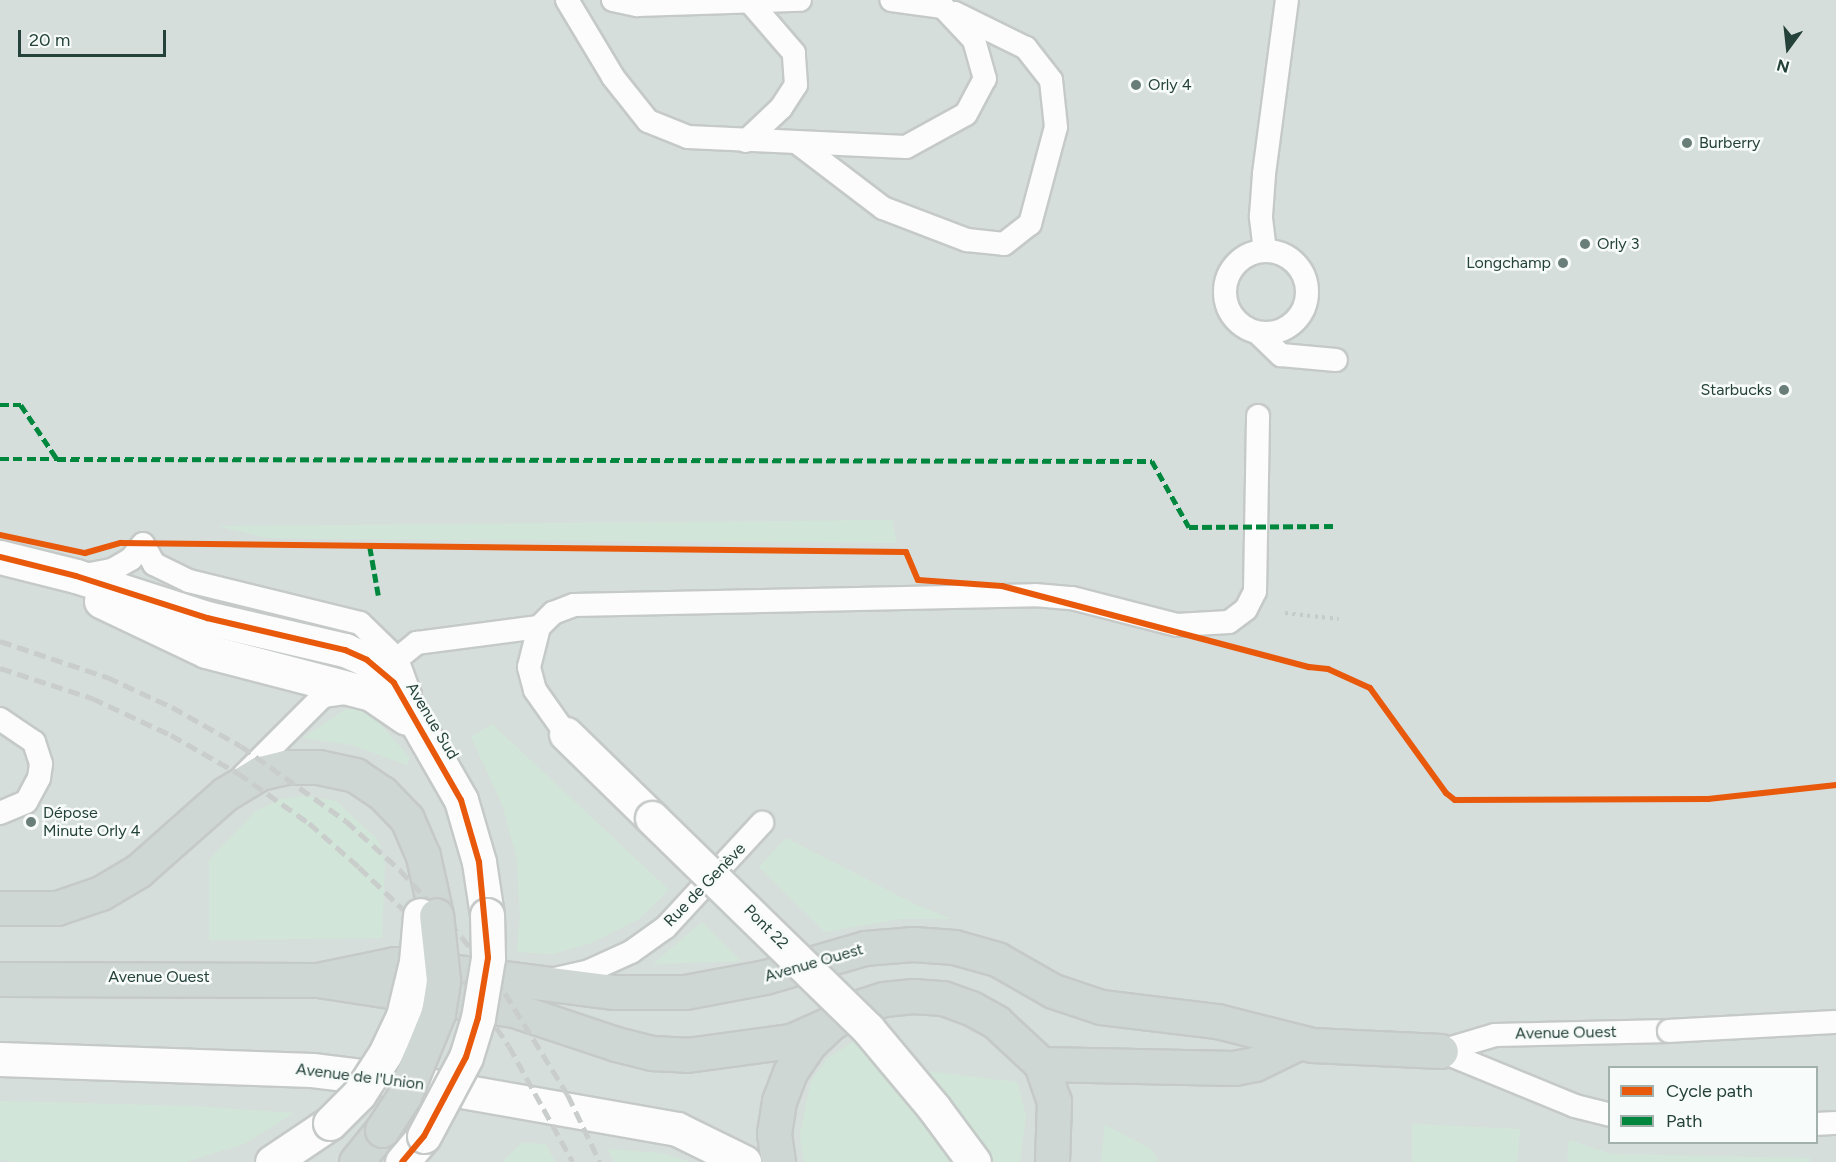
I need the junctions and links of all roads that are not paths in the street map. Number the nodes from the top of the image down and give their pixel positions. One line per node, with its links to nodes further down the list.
1 (567, 0): 8 (lane)
2 (612, 0): 6 (lane)
3 (800, 0): 6 (lane)
4 (891, 0): 7 (lane)
5 (1287, 0): 10 (lane)
6 (750, 2): 8 (lane)
7 (943, 7): 9 (lane); 9 (lane)
8 (746, 141): 9 (lane)
9 (800, 144)
10 (1265, 250): 11 (lane); 11 (lane)
11 (1258, 333): 12 (lane)
12 (1336, 360)
13 (1258, 416): 16 (lane)
14 (8, 559): 15 (street, Avenue Sud); 17 (street)
15 (76, 576): 17 (street, Avenue Sud); 17 (lane)
16 (539, 627): 17 (lane); 19 (lane)
17 (381, 673): 20 (lane); 39 (street, Avenue Sud, bridge)
18 (0, 719): 21 (lane)
19 (566, 734): 42 (street, Pont 22, bridge)
20 (225, 794): 23 (main road); 24 (main road)
21 (0, 813)
22 (762, 823): 27 (lane, Rue de Genève)
23 (0, 909)
24 (428, 915): 37 (street, bridge); 38 (main road, bridge)
25 (0, 979): 26 (main road, Avenue Ouest)
26 (318, 980): 27 (main road, Avenue Ouest); 29 (main road, Avenue Ouest)
27 (544, 981): 30 (main road, Avenue Ouest)
28 (1836, 1022): 31 (lane, Avenue Ouest, bridge)
29 (831, 1023): 33 (main road); 41 (main road)
30 (1298, 1042): 31 (main road, Avenue Ouest); 33 (main road)
31 (1442, 1051): 34 (lane)
32 (0, 1059): 40 (street, Avenue de l'Union)
33 (1041, 1064): 43 (main road)
34 (1608, 1114)
35 (1836, 1123): 36 (lane)
36 (1818, 1124)
37 (272, 1162)
38 (356, 1162)
39 (402, 1162)
40 (744, 1162)
41 (778, 1162)
42 (974, 1162)
43 (1052, 1162)

